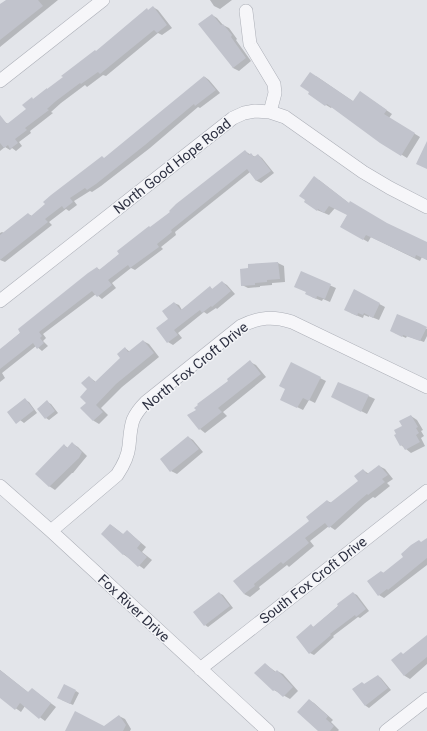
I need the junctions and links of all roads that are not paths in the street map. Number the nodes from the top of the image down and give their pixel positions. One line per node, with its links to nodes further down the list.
1 (103, 0): 3 (street)
2 (246, 11): 4 (street)
3 (0, 81)
4 (270, 112): 5 (street, North Good Hope Road); 6 (street, North Good Hope Road)
5 (427, 206)
6 (0, 301)
7 (422, 384): 10 (street, North Fox Croft Drive)
8 (0, 486): 10 (street, Fox River Drive)
9 (427, 491): 11 (street, South Fox Croft Drive)
10 (51, 531): 11 (street, Fox River Drive)
11 (200, 669): 13 (street, Fox River Drive)
12 (427, 699): 14 (street)
13 (268, 731)
14 (386, 731)

